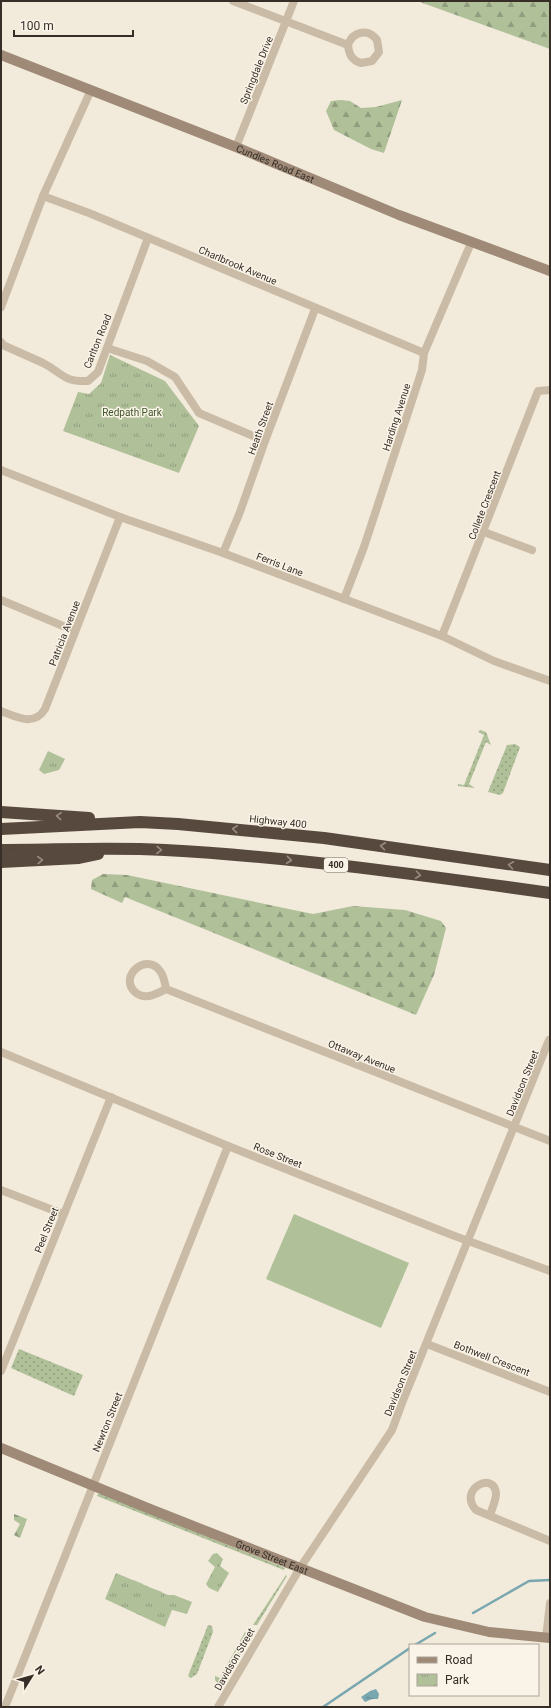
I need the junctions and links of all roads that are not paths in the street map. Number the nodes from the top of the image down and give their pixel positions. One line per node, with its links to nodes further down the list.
1 (233, 1): 3 (street)
2 (294, 1): 3 (street, Springdale Drive)
3 (286, 21): 4 (street); 7 (street, Springdale Drive)
4 (348, 45)
5 (1, 55): 6 (main road, Cundles Road East)
6 (91, 90): 7 (main road, Cundles Road East); 8 (street)
7 (236, 147): 10 (main road, Cundles Road East)
8 (43, 196): 9 (street, Charlbrook Avenue); 12 (street)
9 (148, 238): 13 (street, Charlbrook Avenue); 15 (street, Carlton Road)
10 (471, 243): 11 (main road, Cundles Road East); 16 (street, Harding Avenue)
11 (550, 271)
12 (1, 307)
13 (316, 309): 16 (street, Charlbrook Avenue); 18 (street, Heath Street)
14 (1, 342): 15 (street, Carlton Road)
15 (106, 348): 18 (street)
16 (424, 353): 24 (street, Harding Avenue)
17 (550, 390): 21 (street, Collete Crescent)
18 (265, 441): 23 (street, Heath Street)
19 (1, 470): 20 (street, Ferris Lane)
20 (120, 517): 23 (street, Ferris Lane); 26 (street, Patricia Avenue)
21 (484, 532): 22 (street); 27 (street, Collete Crescent)
22 (532, 550)
23 (223, 553): 24 (street, Ferris Lane)
24 (344, 599): 27 (street, Ferris Lane)
25 (1, 600): 26 (street)
26 (75, 631): 29 (street, Patricia Avenue)
27 (442, 636): 28 (street, Ferris Lane)
28 (550, 681)
29 (1, 711)
30 (1, 812): 31 (highway, one-way to 30)
31 (140, 822): 32 (highway, Highway 400); 36 (highway, Highway 400, one-way to 31)
32 (1, 829)
33 (120, 849): 34 (highway, 400); 35 (highway, one-way to 33); 37 (highway, 400, one-way to 37)
34 (1, 850)
35 (1, 862)
36 (550, 870)
37 (550, 892)
38 (166, 989): 38 (street); 42 (street, Ottaway Avenue)
39 (550, 1040): 42 (street, Davidson Street)
40 (1, 1052): 41 (street, Rose Street)
41 (111, 1097): 44 (street, Rose Street); 46 (street, Peel Street)
42 (514, 1127): 43 (street, Ottaway Avenue); 47 (street, Davidson Street)
43 (550, 1141)
44 (228, 1146): 47 (street, Rose Street); 53 (street, Newton Street)
45 (1, 1190): 46 (street)
46 (63, 1214): 50 (street, Peel Street)
47 (468, 1240): 48 (street, Rose Street); 49 (street, Davidson Street)
48 (550, 1271)
49 (427, 1344): 51 (street, Bothwell Crescent); 56 (street, Davidson Street)
50 (1, 1371)
51 (550, 1392)
52 (1, 1448): 53 (main road, Grove Street East)
53 (93, 1486): 56 (main road, Grove Street East); 59 (street, Newton Street)
54 (490, 1515): 55 (street)
55 (550, 1542)
56 (300, 1568): 58 (main road, Grove Street East); 60 (street, Davidson Street)
57 (550, 1604): 58 (street)
58 (548, 1638)
59 (5, 1707)
60 (218, 1707)

